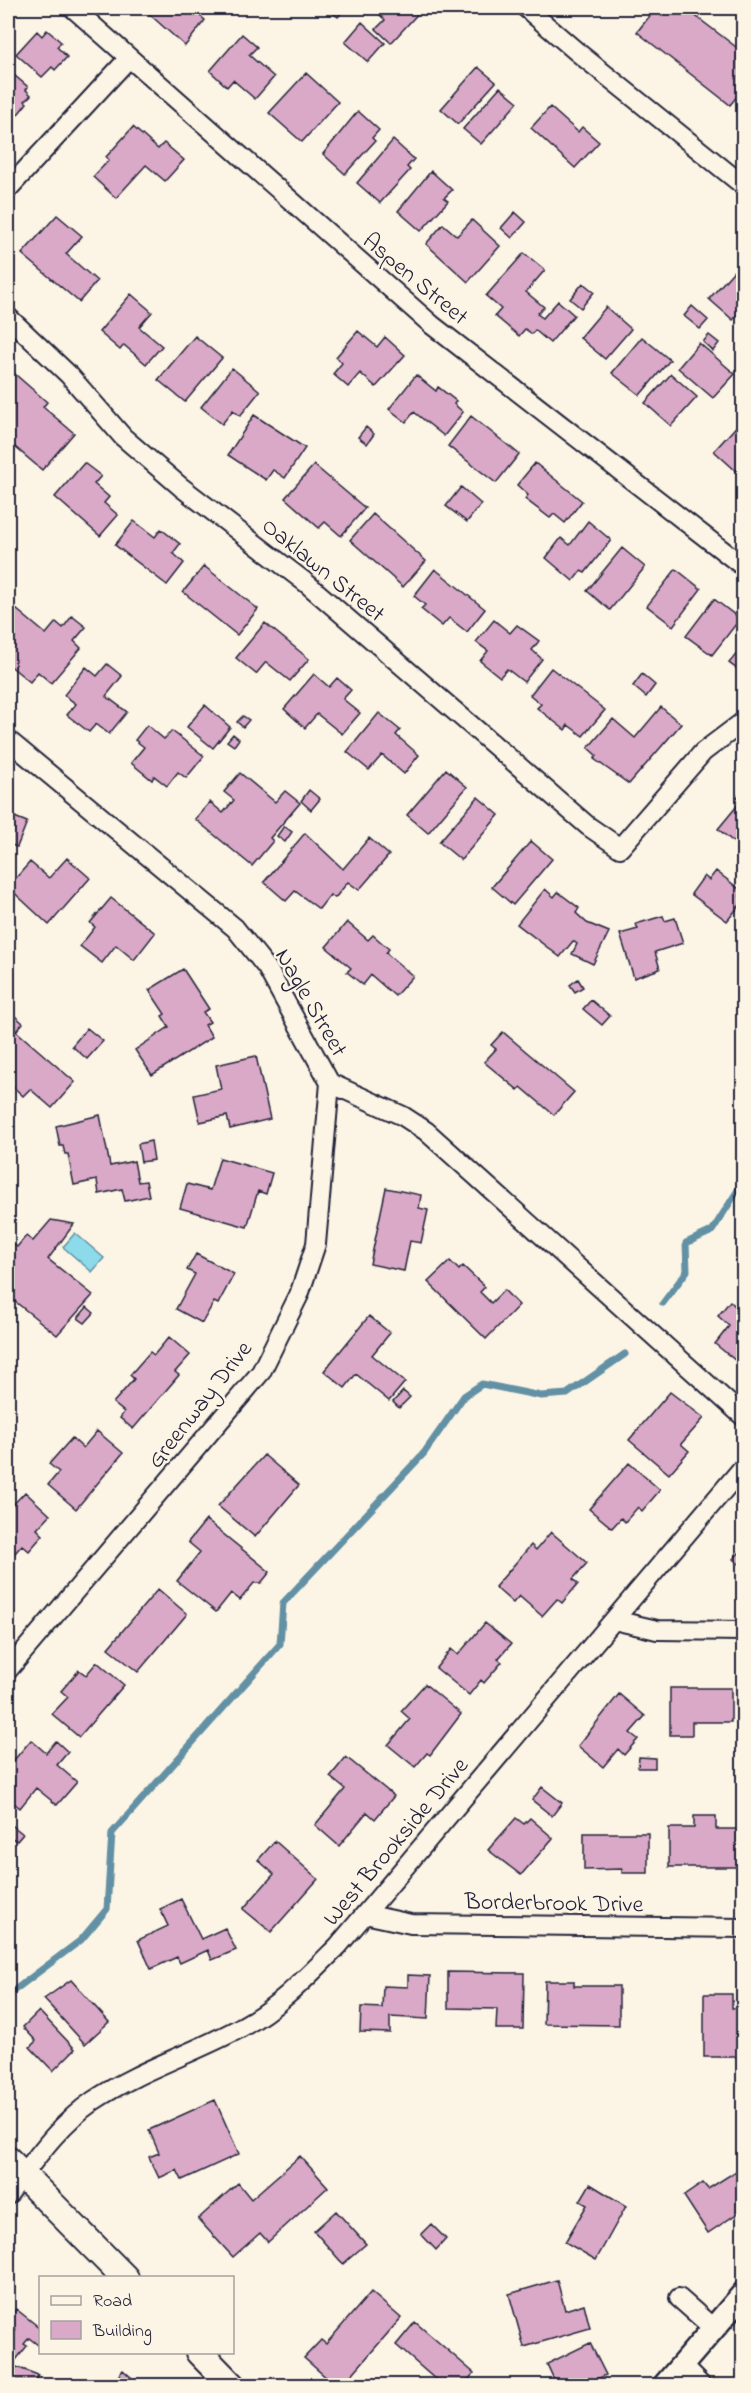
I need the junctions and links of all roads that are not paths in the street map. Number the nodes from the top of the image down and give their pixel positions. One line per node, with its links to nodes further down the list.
1 (73, 8): 3 (street, Aspen Street)
2 (526, 8): 4 (street)
3 (129, 58): 5 (street); 7 (street, Aspen Street)
4 (744, 186)
5 (8, 189)
6 (8, 318): 8 (street, Oaklawn Street)
7 (744, 567)
8 (744, 721)
9 (8, 740): 10 (street, Nagle Street)
10 (330, 1083): 11 (street, Nagle Street); 15 (street, Greenway Drive)
11 (744, 1417)
12 (744, 1466): 13 (street, West Brookside Drive)
13 (614, 1620): 14 (street); 16 (street, West Brookside Drive)
14 (744, 1631)
15 (8, 1670)
16 (365, 1914): 17 (street, Borderbrook Drive); 18 (street, West Brookside Drive)
17 (744, 1928)
18 (15, 2167): 19 (street, West Brookside Drive); 20 (main road)
19 (8, 2195)
20 (124, 2276)
21 (744, 2293): 23 (street)
22 (679, 2298): 23 (street)
23 (713, 2328): 25 (street)
24 (201, 2354): 26 (main road)
25 (681, 2365): 27 (street); 28 (street)
26 (232, 2385)
27 (664, 2385)
28 (702, 2385)

